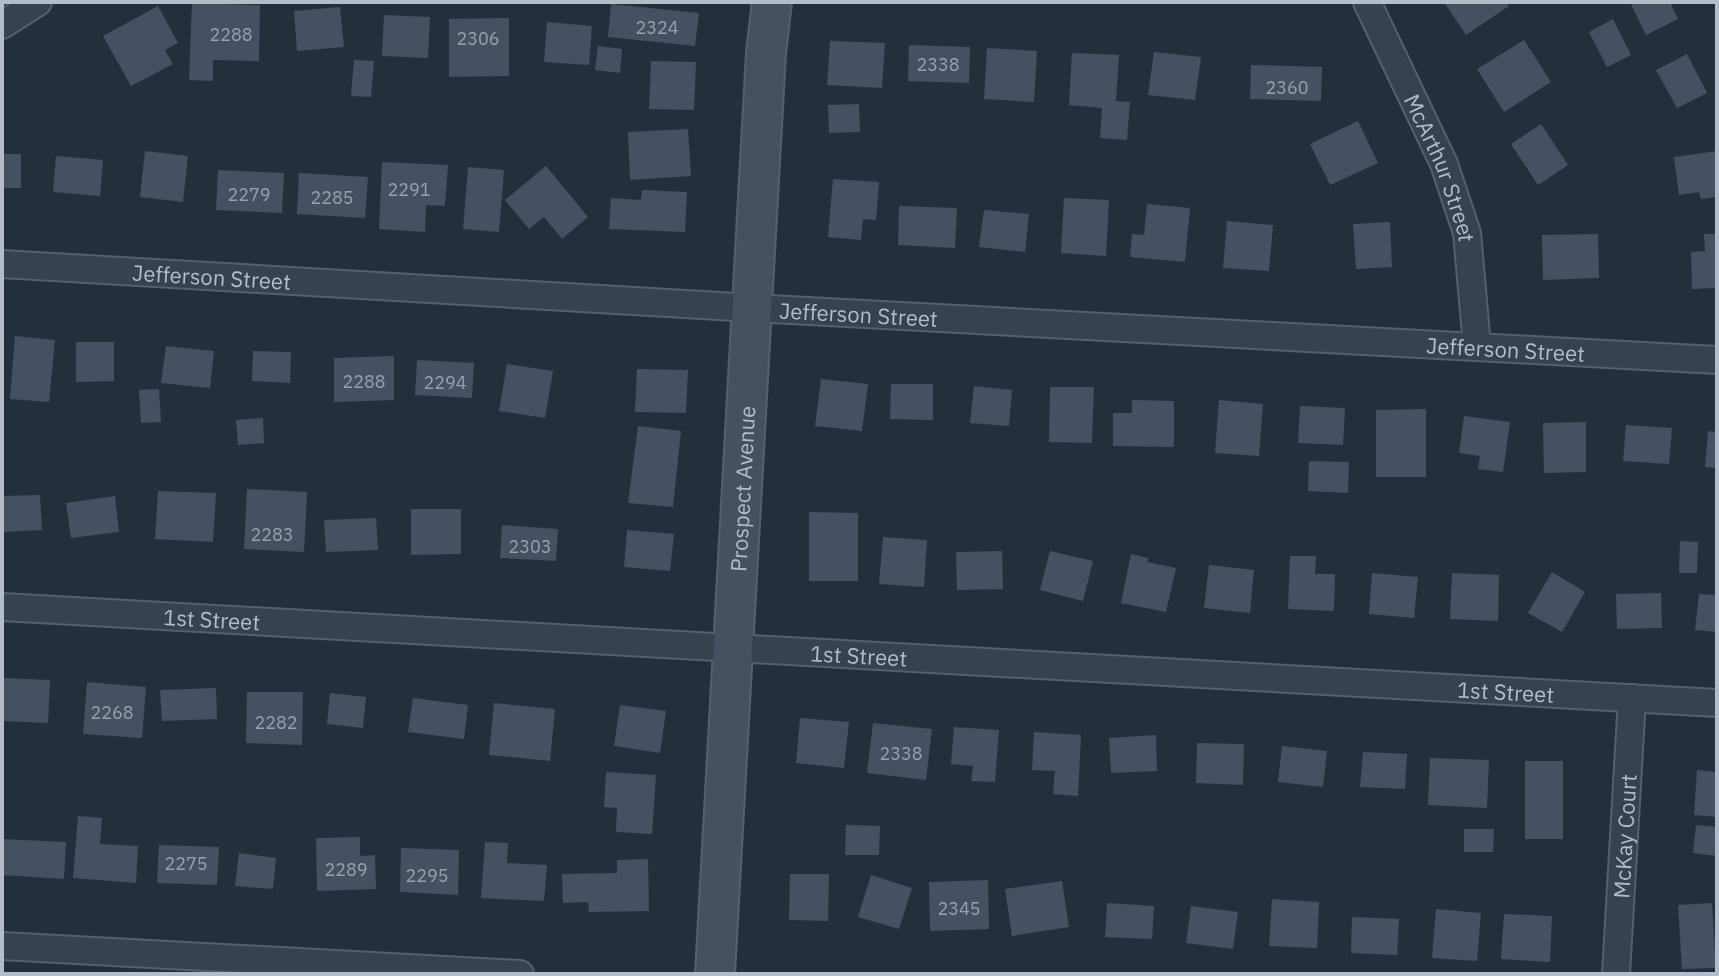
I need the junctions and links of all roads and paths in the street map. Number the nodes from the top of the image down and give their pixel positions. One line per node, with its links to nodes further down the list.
1 (38, 2): 4 (street)
2 (772, 2): 6 (street, Prospect Avenue)
3 (1367, 2): 7 (street, McArthur Street)
4 (2, 25)
5 (2, 264): 6 (street, Jefferson Street)
6 (753, 308): 7 (street, Jefferson Street); 10 (street, Prospect Avenue)
7 (1477, 346): 8 (street, Jefferson Street)
8 (1717, 360)
9 (2, 607): 10 (street, 1st Street)
10 (734, 647): 11 (street, 1st Street); 15 (street, Prospect Avenue)
11 (1632, 698): 12 (street, 1st Street); 16 (street, McKay Court)
12 (1717, 703)
13 (2, 946): 14 (street)
14 (520, 974)
15 (715, 974)
16 (1616, 974)

